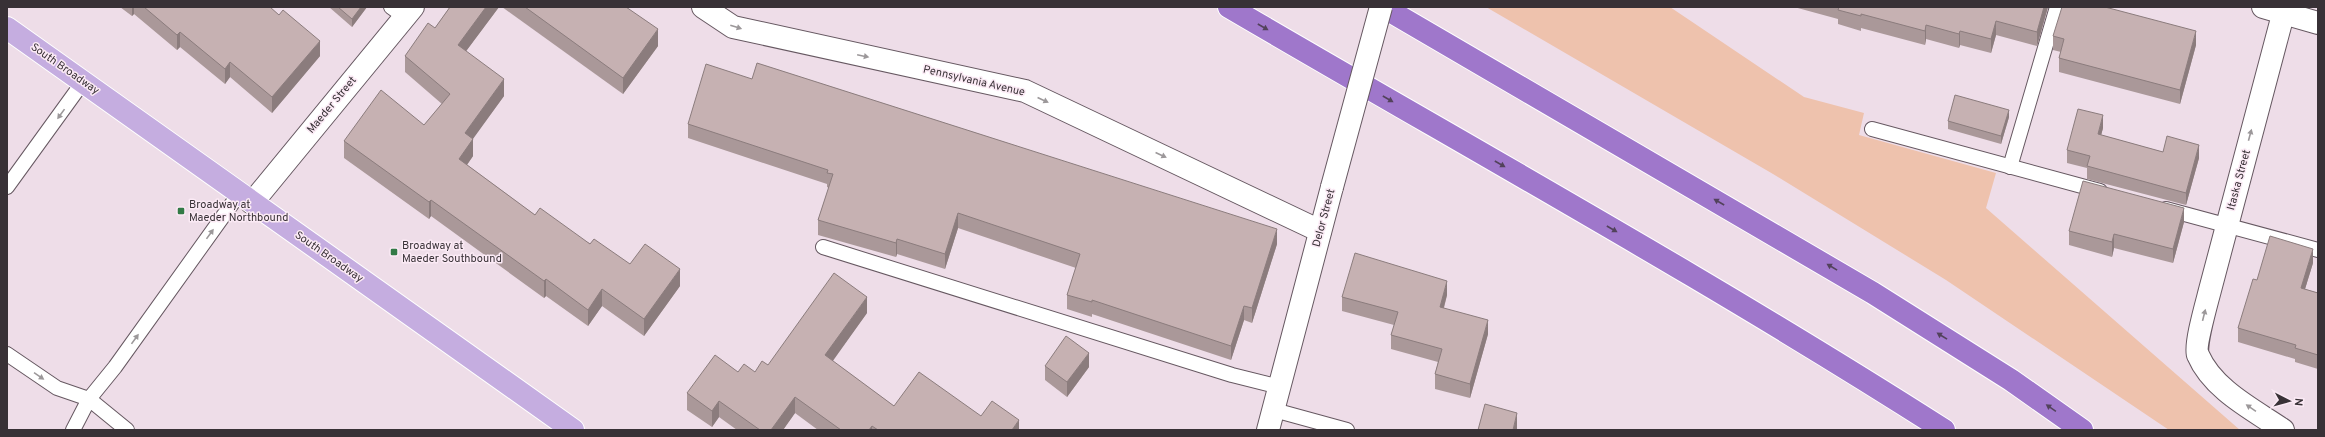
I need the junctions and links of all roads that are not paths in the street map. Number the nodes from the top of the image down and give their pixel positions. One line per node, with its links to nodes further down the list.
1 (703, 7): 17 (street, Pennsylvania Avenue, one-way to 17)
2 (1229, 7): 28 (highway, one-way to 28)
3 (1382, 7): 17 (street, Delor Street, bridge); 29 (highway, one-way to 3)
4 (2057, 7): 11 (lane)
5 (2277, 9): 7 (street); 16 (street, Itaska Street, one-way to 5)
6 (403, 10): 14 (street, Maeder Street)
7 (2318, 23)
8 (7, 28): 9 (main road, South Broadway)
9 (83, 82): 12 (lane, one-way to 12); 14 (main road, South Broadway)
10 (1872, 130): 11 (lane)
11 (2010, 167): 13 (lane)
12 (7, 187)
13 (2115, 195)
14 (245, 198): 22 (lane, one-way to 14); 26 (main road, South Broadway)
15 (2152, 205): 16 (lane)
16 (2227, 225): 19 (lane); 30 (street, Itaska Street, one-way to 16)
17 (1320, 231): 21 (street, Delor Street)
18 (823, 247): 21 (lane)
19 (2318, 250)
20 (7, 354): 22 (lane, one-way to 22)
21 (1280, 388): 23 (street, Delor Street)
22 (89, 399): 24 (lane); 25 (lane)
23 (1271, 420): 27 (lane)
24 (73, 430)
25 (127, 430)
26 (573, 430)
27 (1348, 430)
28 (1944, 430)
29 (2082, 430)
30 (2283, 430)

